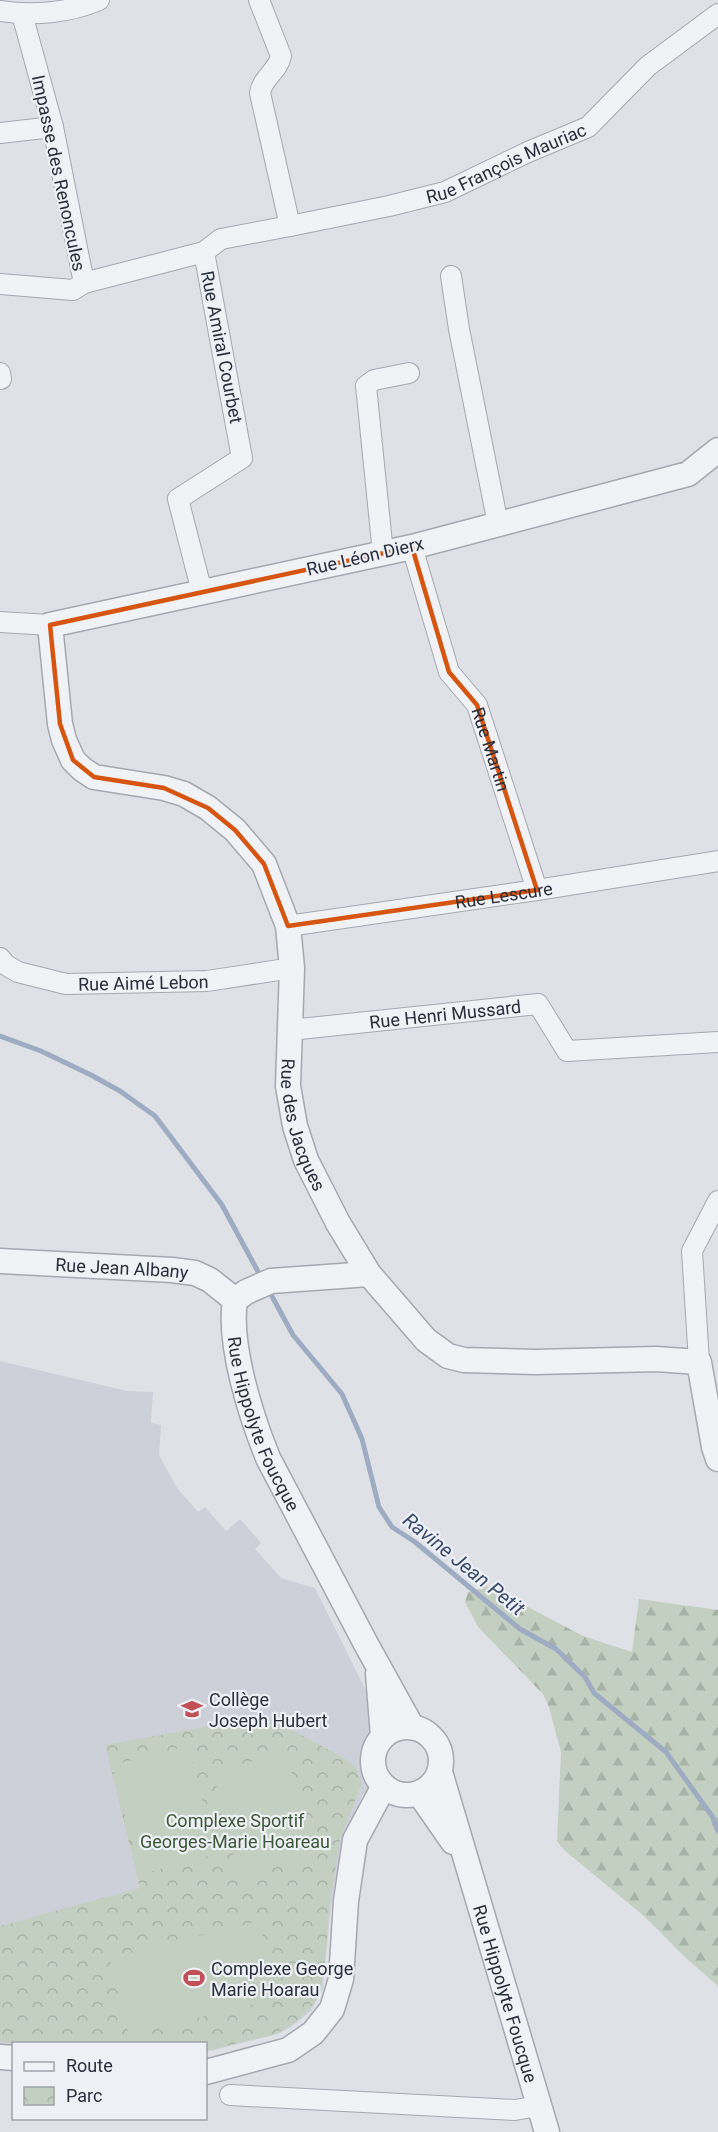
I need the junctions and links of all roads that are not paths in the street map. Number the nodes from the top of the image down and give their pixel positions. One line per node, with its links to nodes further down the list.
1 (99, 0): 4 (street)
2 (259, 0): 8 (street)
3 (0, 10): 4 (street)
4 (22, 14): 6 (street, Impasse des Renoncules)
5 (718, 14): 8 (street, Rue François Mauriac)
6 (53, 128): 7 (street); 11 (street, Impasse des Renoncules)
7 (0, 133)
8 (290, 226): 9 (street, Rue Amiral Courbet)
9 (204, 252): 11 (street); 18 (street, Rue Amiral Courbet)
10 (451, 276): 15 (street)
11 (84, 283): 12 (street, Impasse des Renoncules)
12 (0, 284)
13 (409, 373): 17 (street)
14 (718, 450): 15 (street, Rue Léon Dierx)
15 (498, 524): 16 (street, Rue Léon Dierx)
16 (411, 547): 17 (street, Rue Léon Dierx); 22 (street, Rue Martin)
17 (383, 553): 18 (street, Rue Léon Dierx)
18 (202, 592): 20 (street, Rue Léon Dierx)
19 (0, 622): 20 (street, Rue Léon Dierx)
20 (50, 625): 23 (street, Rue des Jacques)
21 (718, 861): 22 (street, Rue Lescure)
22 (537, 890): 23 (street, Rue Lescure)
23 (288, 926): 25 (street, Rue des Jacques)
24 (0, 958): 25 (street, Rue Aimé Lebon)
25 (292, 968): 26 (street, Rue des Jacques)
26 (290, 1030): 27 (street, Rue Henri Mussard); 30 (street, Rue des Jacques)
27 (718, 1042)
28 (718, 1201): 32 (street)
29 (0, 1261): 31 (street, Rue Jean Albany)
30 (369, 1274): 31 (street); 32 (street, Rue des Jacques)
31 (241, 1296): 34 (street, Rue Hippolyte Foucque)
32 (699, 1362): 33 (street)
33 (718, 1459)
34 (377, 1666): 35 (street, Rue Hippolyte Foucque); 36 (street, Rue Hippolyte Foucque)
35 (412, 1727): 36 (street); 37 (street)
36 (383, 1736): 38 (street)
37 (440, 1772): 38 (street); 39 (street, Rue Hippolyte Foucque)
38 (401, 1791): 39 (street, Rue Hippolyte Foucque); 40 (street)
39 (463, 1856): 42 (street, Rue Hippolyte Foucque)
40 (207, 2072)
41 (230, 2095): 42 (street)
42 (538, 2106): 43 (street, Rue Hippolyte Foucque)
43 (547, 2132)

